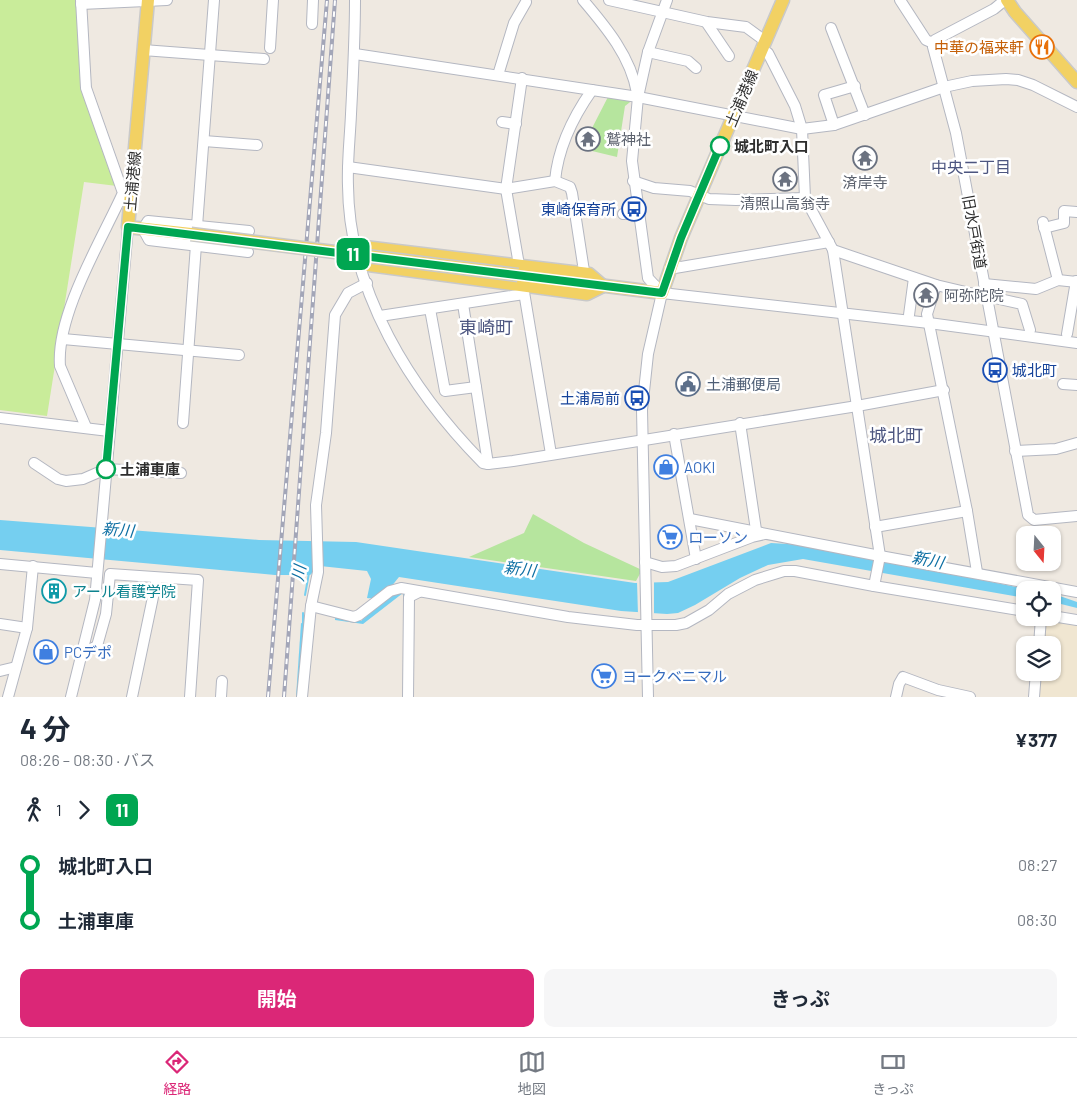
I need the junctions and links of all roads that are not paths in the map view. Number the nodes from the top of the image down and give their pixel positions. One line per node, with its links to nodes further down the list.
1 (148, 0): 2 (street); 12 (street); 22 (main road, 土浦港線)
2 (167, 0)
3 (214, 0): 25 (street)
4 (273, 0): 21 (street)
5 (314, 0): 17 (street)
6 (354, 0): 24 (street)
7 (583, 0): 35 (street)
8 (609, 0): 15 (street)
9 (667, 0): 15 (street)
10 (783, 0): 20 (main road, 土浦港線)
11 (900, 0): 19 (street)
12 (81, 2): 81 (street)
13 (526, 2): 29 (street)
14 (1001, 2): 19 (street); 31 (main road)
15 (662, 12): 16 (street); 23 (street)
16 (706, 22): 20 (street); 26 (street)
17 (312, 24)
18 (832, 28): 32 (street)
19 (933, 43): 33 (street, 旧水戸街道)
20 (763, 45): 38 (main road, 土浦港線); 42 (street)
21 (270, 48)
22 (144, 50): 25 (street); 54 (main road, 土浦港線)
23 (648, 52): 28 (street); 35 (street)
24 (355, 54): 29 (street); 45 (street)
25 (211, 56): 27 (street); 43 (street)
26 (729, 56)
27 (264, 59)
28 (696, 68)
29 (498, 75): 30 (street)
30 (522, 78): 34 (street); 40 (street)
31 (1077, 82)
32 (855, 86): 37 (street); 41 (street)
33 (944, 87): 36 (street); 37 (street); 68 (street, 旧水戸街道)
34 (592, 90): 35 (street); 46 (street)
35 (638, 97): 38 (street); 47 (street)
36 (1077, 107)
37 (865, 115): 41 (street)
38 (733, 116): 42 (street); 49 (main road, 土浦港線)
39 (502, 122): 40 (street)
40 (516, 124): 48 (street)
41 (834, 125): 42 (street)
42 (802, 129): 50 (street)
43 (204, 141): 44 (street); 56 (street)
44 (257, 145)
45 (348, 167): 48 (street); 57 (street)
46 (555, 181): 48 (street); 62 (street)
47 (633, 181): 49 (street); 51 (street)
48 (506, 190): 64 (street)
49 (699, 194): 50 (street); 61 (main road, 土浦港線)
50 (805, 198): 58 (street)
51 (638, 212): 53 (street); 70 (street)
52 (1077, 212): 65 (street)
53 (623, 214)
54 (128, 227): 56 (main road, 土浦港線); 83 (street)
55 (249, 231): 56 (street)
56 (195, 235): 59 (street); 64 (main road, 土浦港線, bridge); 84 (street)
57 (356, 246): 60 (street); 64 (main road)
58 (831, 246): 61 (street); 63 (street); 74 (street)
59 (248, 252)
60 (361, 264): 64 (main road); 67 (street)
61 (669, 269): 70 (main road, 土浦港線)
62 (584, 271)
63 (914, 278): 69 (street); 75 (street)
64 (521, 280): 70 (main road, 土浦港線); 72 (street); 100 (street)
65 (1058, 280): 66 (street); 68 (street)
66 (1077, 282): 80 (street)
67 (366, 283): 76 (street); 122 (street)
68 (984, 284): 71 (street, 旧水戸街道)
69 (936, 285): 71 (street); 77 (street)
70 (662, 293): 74 (street); 97 (street)
71 (986, 296): 78 (street); 79 (street, 旧水戸街道)
72 (463, 304): 73 (street); 88 (street)
73 (430, 309): 76 (street); 88 (street)
74 (844, 314): 77 (street); 90 (street)
75 (909, 315)
76 (380, 316): 102 (street)
77 (929, 323): 79 (street); 89 (street)
78 (1030, 330)
79 (993, 332): 82 (street); 99 (street, 旧水戸街道)
80 (1067, 334)
81 (63, 339): 83 (street); 94 (street)
82 (1077, 343)
83 (118, 345): 84 (street); 95 (street)
84 (189, 350): 85 (street); 93 (street)
85 (239, 355)
86 (1063, 384): 87 (street)
87 (1077, 385)
88 (476, 387): 102 (street)
89 (944, 390): 90 (street); 105 (street)
90 (856, 406): 92 (street); 108 (street)
91 (0, 418): 94 (street)
92 (740, 423): 96 (street); 109 (street)
93 (183, 424)
94 (86, 427): 95 (street)
95 (109, 430): 103 (street)
96 (674, 434): 97 (street); 107 (street)
97 (642, 439): 100 (street); 113 (street)
98 (1077, 443): 99 (street)
99 (1015, 451): 106 (street, 旧水戸街道)
100 (551, 454): 102 (street)
101 (34, 463): 103 (street)
102 (488, 464)
103 (106, 469): 104 (street); 116 (street)
104 (181, 473)
105 (968, 511): 108 (street); 117 (street)
106 (1077, 516)
107 (690, 519): 109 (street); 112 (street)
108 (875, 526): 111 (street)
109 (756, 530): 110 (street)
110 (770, 533): 111 (street); 112 (street)
111 (880, 556): 117 (street); 119 (street)
112 (696, 559): 113 (street)
113 (645, 562): 126 (street)
114 (0, 564): 115 (street)
115 (32, 566): 116 (street); 128 (street)
116 (98, 569): 129 (street)
117 (977, 572): 121 (street)
118 (157, 578): 129 (street); 136 (street); 137 (street)
119 (875, 581): 123 (street); 126 (street)
120 (419, 592): 122 (street); 126 (street); 140 (street)
121 (1077, 592)
122 (311, 606): 139 (street)
123 (1016, 609)
124 (1061, 617): 125 (street)
125 (1077, 620)
126 (646, 622): 141 (street)
127 (0, 624): 128 (street)
128 (27, 628): 130 (street)
129 (84, 652): 135 (street)
130 (16, 667): 131 (street); 134 (street)
131 (0, 672)
132 (1035, 681): 144 (street)
133 (222, 682): 138 (street)
134 (8, 697)
135 (71, 697)
136 (132, 697)
137 (190, 697)
138 (221, 697)
139 (302, 697)
140 (408, 697)
141 (648, 697)
142 (896, 697): 143 (street)
143 (970, 697)
144 (1034, 697)

